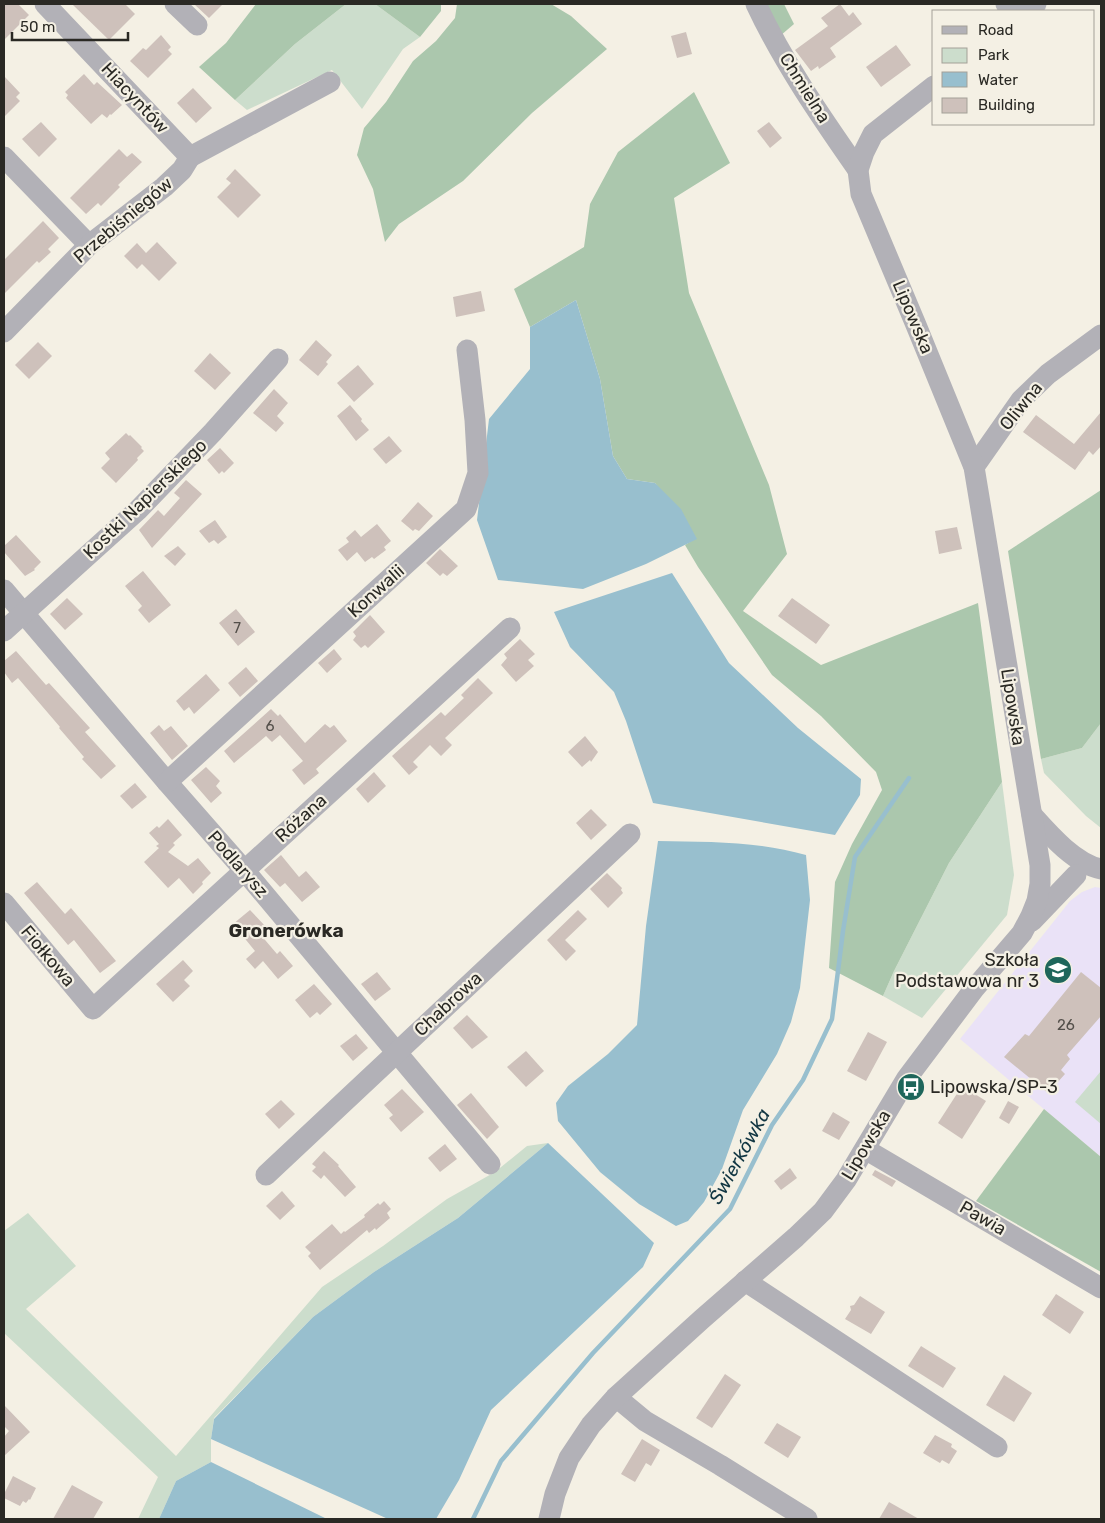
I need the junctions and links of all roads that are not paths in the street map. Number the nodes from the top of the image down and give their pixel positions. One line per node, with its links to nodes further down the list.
1 (175, 4): 4 (street)
2 (756, 4): 9 (street, Chmielna)
3 (55, 7): 7 (street, Hiacyntów)
4 (198, 25)
5 (330, 82): 7 (street)
6 (932, 88): 9 (street, Lipowska)
7 (186, 153): 10 (street, Przebiśniegów)
8 (4, 157): 10 (street)
9 (858, 170): 15 (street, Lipowska)
10 (89, 246): 11 (street, Przebiśniegów)
11 (4, 332)
12 (1101, 335): 15 (street, Oliwna)
13 (467, 350): 20 (street, Konwalii)
14 (278, 359): 17 (street, Kostki Napierskiego)
15 (974, 467): 21 (street, Lipowska)
16 (4, 590): 17 (street, Podlarysz)
17 (23, 614): 19 (street, Kostki Napierskiego); 20 (street, Podlarysz)
18 (510, 628): 25 (street, Różana)
19 (4, 631)
20 (166, 782): 25 (street, Podlarysz)
21 (1031, 815): 23 (street); 24 (street, Lipowska)
22 (630, 834): 29 (street, Chabrowa)
23 (1087, 867): 24 (street); 27 (street)
24 (1040, 868): 27 (street, Lipowska)
25 (244, 870): 28 (street, Różana); 29 (street, Podlarysz)
26 (4, 903): 28 (street, Fiołkowa)
27 (1022, 932): 30 (street, Lipowska)
28 (93, 1009)
29 (398, 1052): 31 (street, Podlarysz); 32 (street, Chabrowa)
30 (865, 1149): 33 (street, Lipowska); 34 (street, Pawia)
31 (490, 1164)
32 (266, 1175)
33 (745, 1282): 35 (street, Lipowska); 36 (street)
34 (1101, 1288)
35 (616, 1397): 37 (street, Lipowska); 38 (street)
36 (997, 1447)
37 (549, 1519)
38 (807, 1519)

